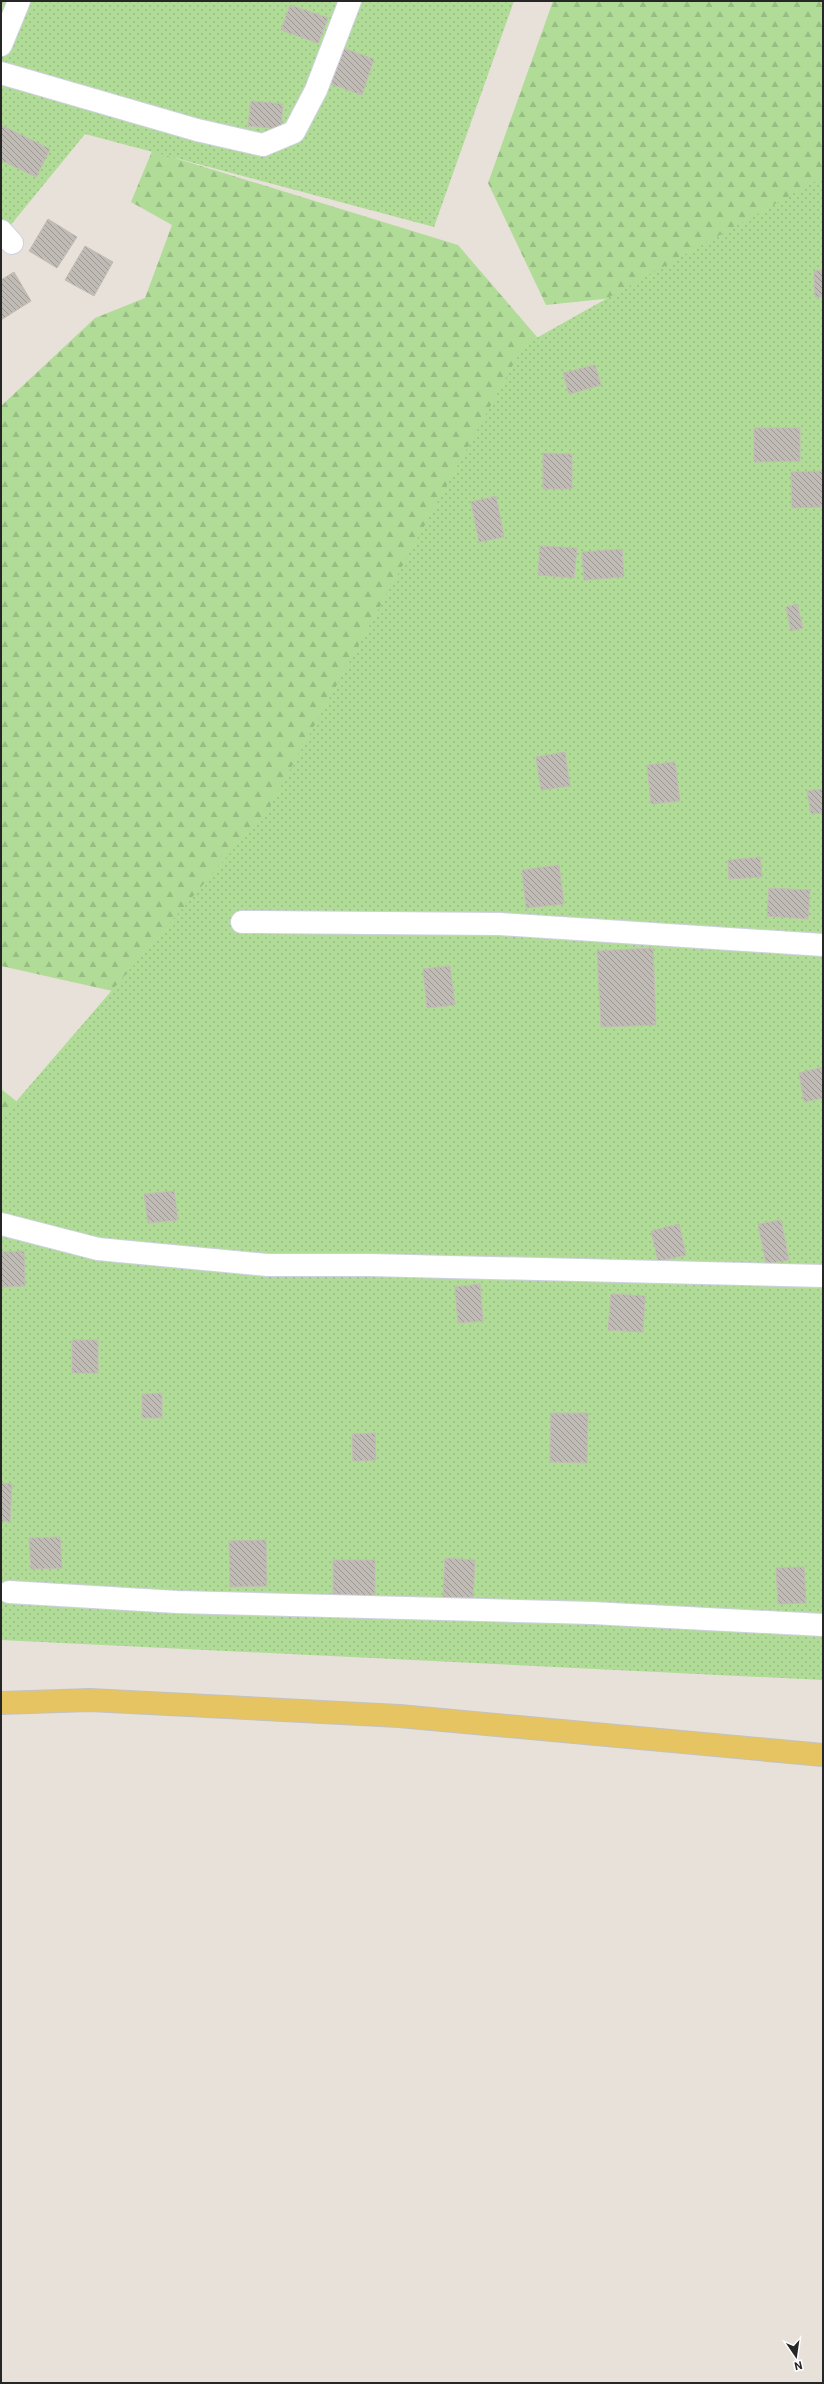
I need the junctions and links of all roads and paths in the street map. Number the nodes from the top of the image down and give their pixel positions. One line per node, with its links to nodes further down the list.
1 (19, 1): 3 (lane)
2 (350, 1): 4 (lane)
3 (1, 45)
4 (1, 74)
5 (242, 922): 6 (lane)
6 (823, 945)
7 (1, 1224): 8 (lane)
8 (823, 1276)
9 (9, 1592): 10 (lane)
10 (823, 1625)
11 (1, 1703): 12 (main road)
12 (823, 1755)

